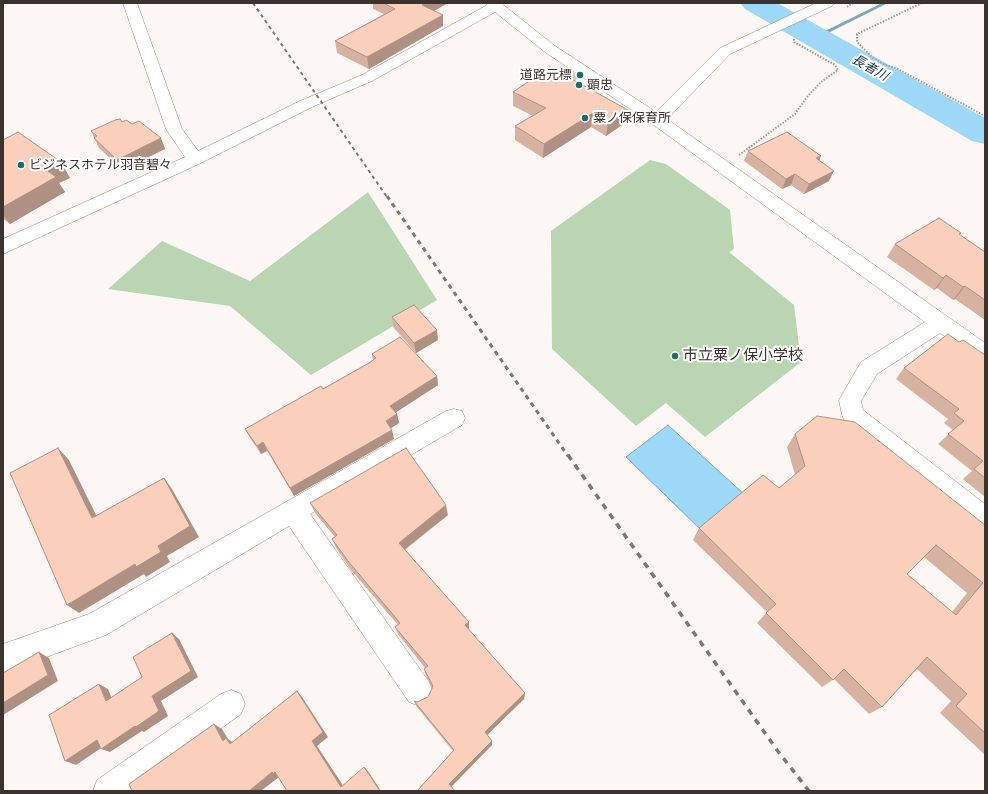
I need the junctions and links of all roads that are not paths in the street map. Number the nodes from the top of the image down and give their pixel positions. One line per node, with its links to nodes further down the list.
1 (130, 3): 5 (street)
2 (827, 3): 4 (street)
3 (494, 4): 4 (street); 5 (street)
4 (657, 120): 7 (street)
5 (196, 159): 6 (street)
6 (3, 248)
7 (940, 323): 8 (street); 11 (street)
8 (985, 354)
9 (454, 418): 10 (street)
10 (293, 511): 12 (street); 13 (street)
11 (985, 519)
12 (3, 659)
13 (419, 692)
14 (231, 704): 15 (street)
15 (108, 791)

